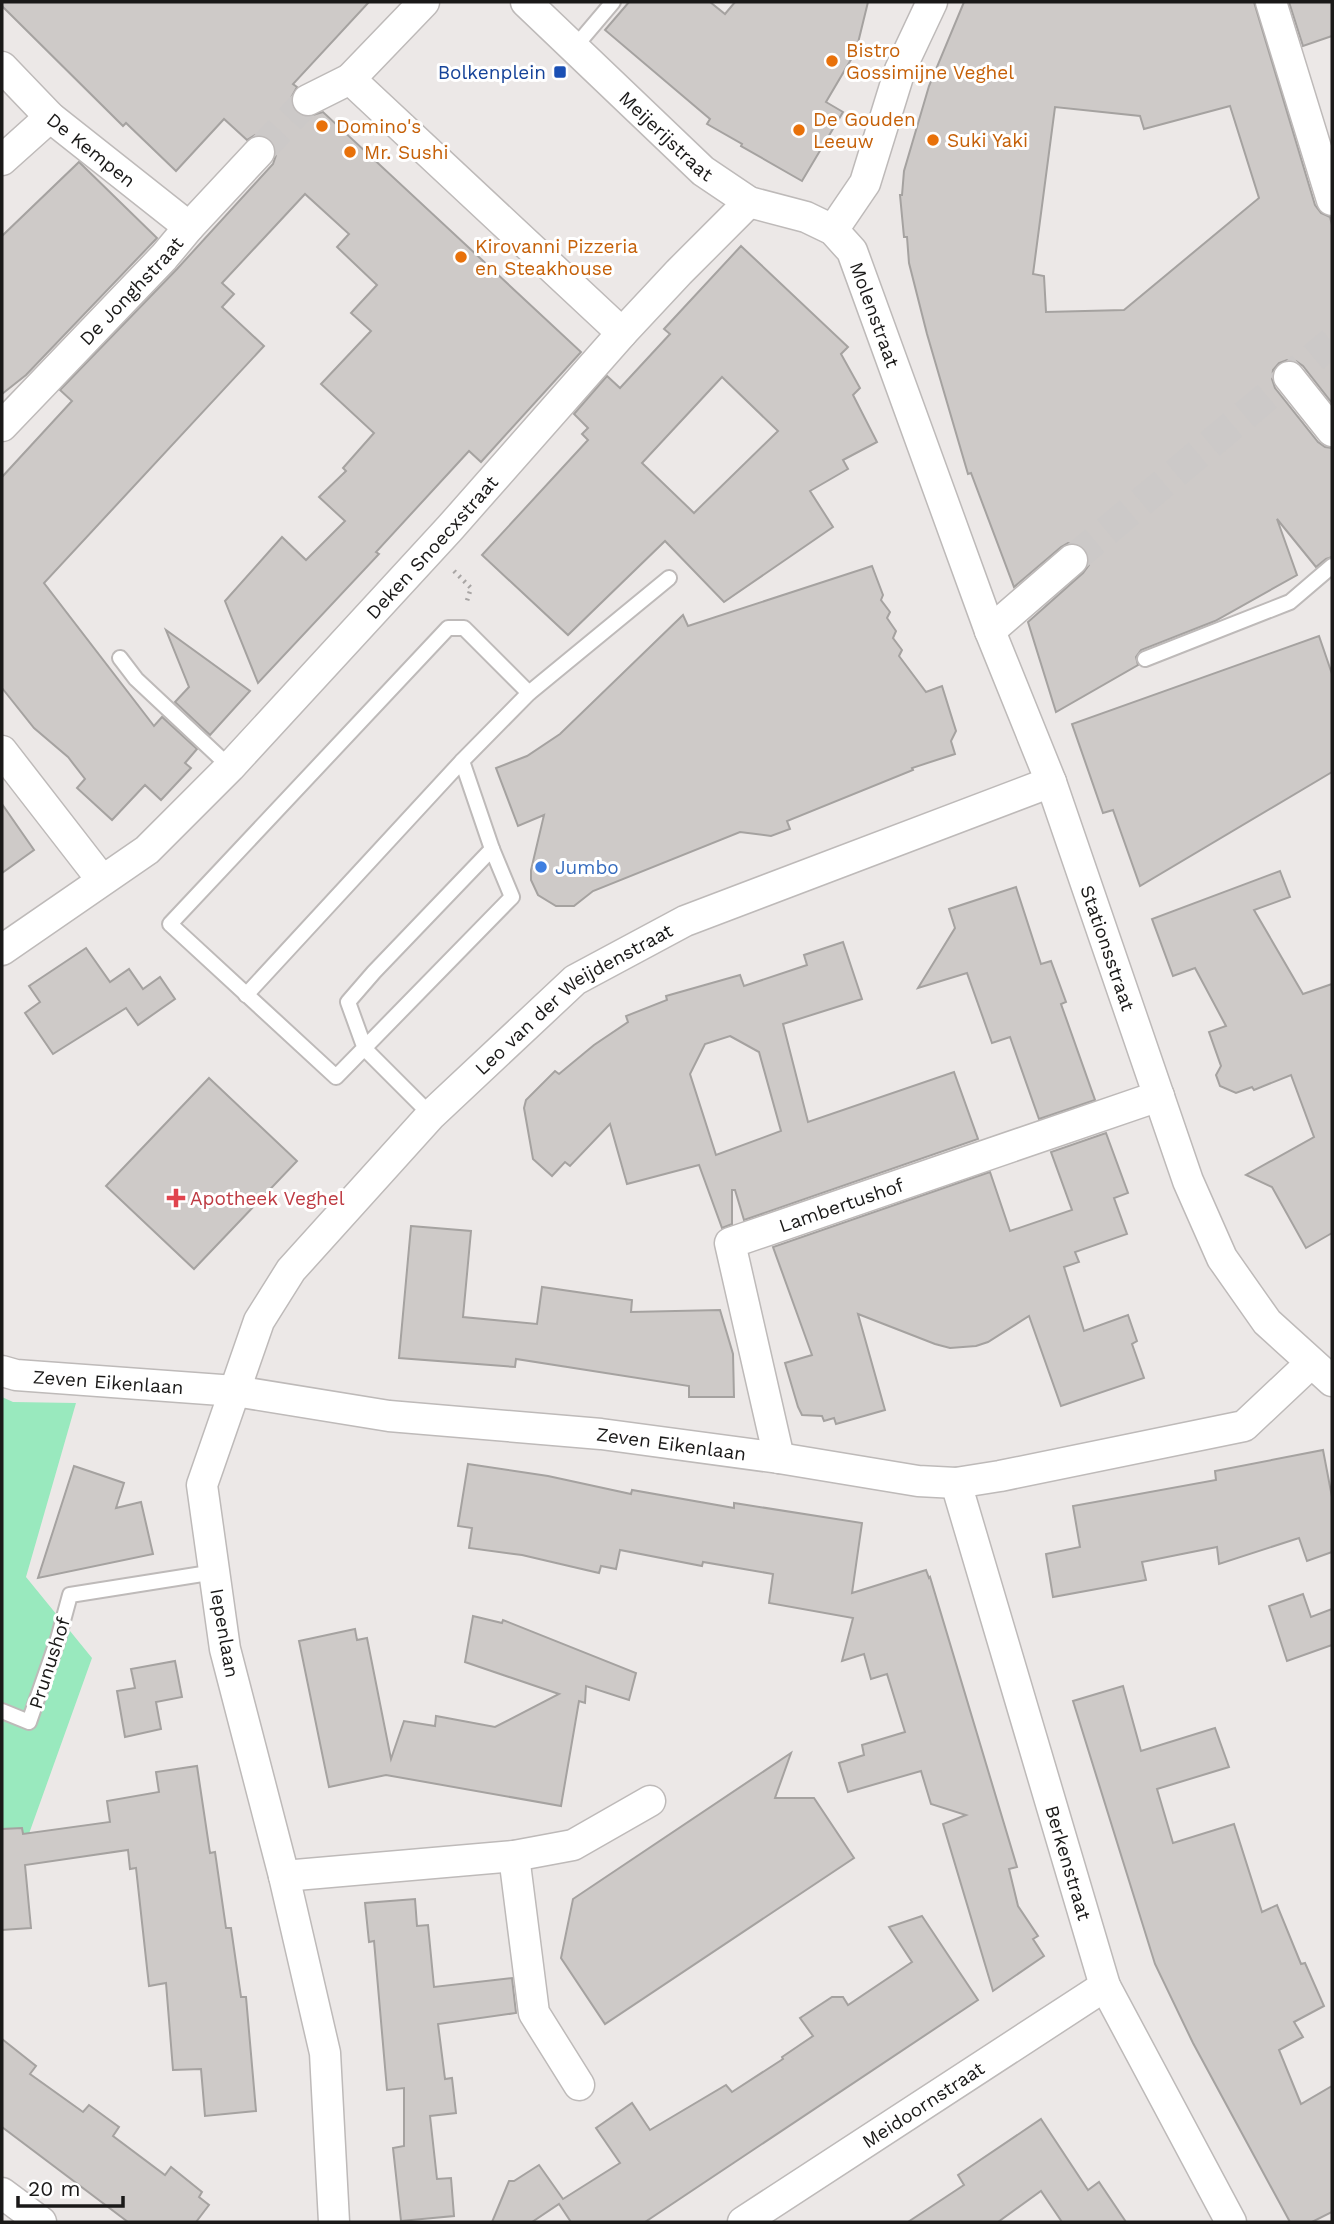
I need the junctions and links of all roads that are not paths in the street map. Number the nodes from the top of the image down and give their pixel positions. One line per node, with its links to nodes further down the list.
1 (424, 2): 8 (street)
2 (526, 2): 6 (street, Meijerijstraat)
3 (613, 2): 6 (lane)
4 (932, 2): 16 (street)
5 (1271, 2): 13 (street)
6 (574, 48): 14 (street, Meijerijstraat)
7 (2, 67): 10 (street, De Kempen)
8 (349, 79): 9 (street); 17 (street)
9 (308, 100)
10 (50, 117): 12 (street); 15 (street, De Kempen)
11 (260, 152): 15 (street, De Jonghstraat)
12 (2, 160)
13 (1332, 200)
14 (749, 202): 16 (street, Meijerijstraat); 17 (street, Deken Snoecxstraat)
15 (189, 227): 19 (street, De Jonghstraat)
16 (833, 230): 21 (street, Molenstraat)
17 (622, 333): 31 (street, Deken Snoecxstraat)
18 (1289, 377): 20 (street)
19 (2, 426)
20 (1332, 431)
21 (935, 483): 25 (street, Stationsstraat)
22 (1072, 561): 25 (street)
23 (1332, 566): 27 (lane)
24 (669, 578): 28 (lane)
25 (990, 631): 32 (street, Stationsstraat)
26 (120, 658): 31 (lane)
27 (1145, 659)
28 (529, 693): 30 (lane); 36 (lane)
29 (2, 751): 34 (street)
30 (462, 761): 33 (lane); 36 (lane)
31 (230, 767): 34 (street, Deken Snoecxstraat)
32 (1051, 782): 38 (street, Stationsstraat); 39 (street, Leo van der Weijdenstraat)
33 (492, 849): 37 (lane); 37 (lane)
34 (102, 880): 35 (street, Deken Snoecxstraat)
35 (2, 950)
36 (246, 995): 37 (lane)
37 (365, 1049): 39 (lane)
38 (1159, 1096): 41 (street, Stationsstraat); 43 (street, Lambertushof)
39 (431, 1115): 42 (street, Leo van der Weijdenstraat)
40 (2, 1371): 42 (street, Zeven Eikenlaan)
41 (1322, 1372): 44 (street, Zeven Eikenlaan)
42 (235, 1391): 43 (street, Zeven Eikenlaan); 45 (street, Iepenlaan)
43 (779, 1458): 44 (street, Zeven Eikenlaan)
44 (956, 1483): 50 (street, Berkenstraat)
45 (215, 1572): 46 (lane, Prunushof); 49 (street, Iepenlaan)
46 (2, 1711)
47 (650, 1801): 48 (street)
48 (514, 1856): 49 (street); 51 (street)
49 (284, 1876): 54 (street, Iepenlaan)
50 (1105, 1986): 55 (street, Meidoornstraat); 56 (street, Berkenstraat)
51 (579, 2085)
52 (2, 2193): 53 (street)
53 (41, 2222)
54 (334, 2222)
55 (743, 2222)
56 (1231, 2222)

